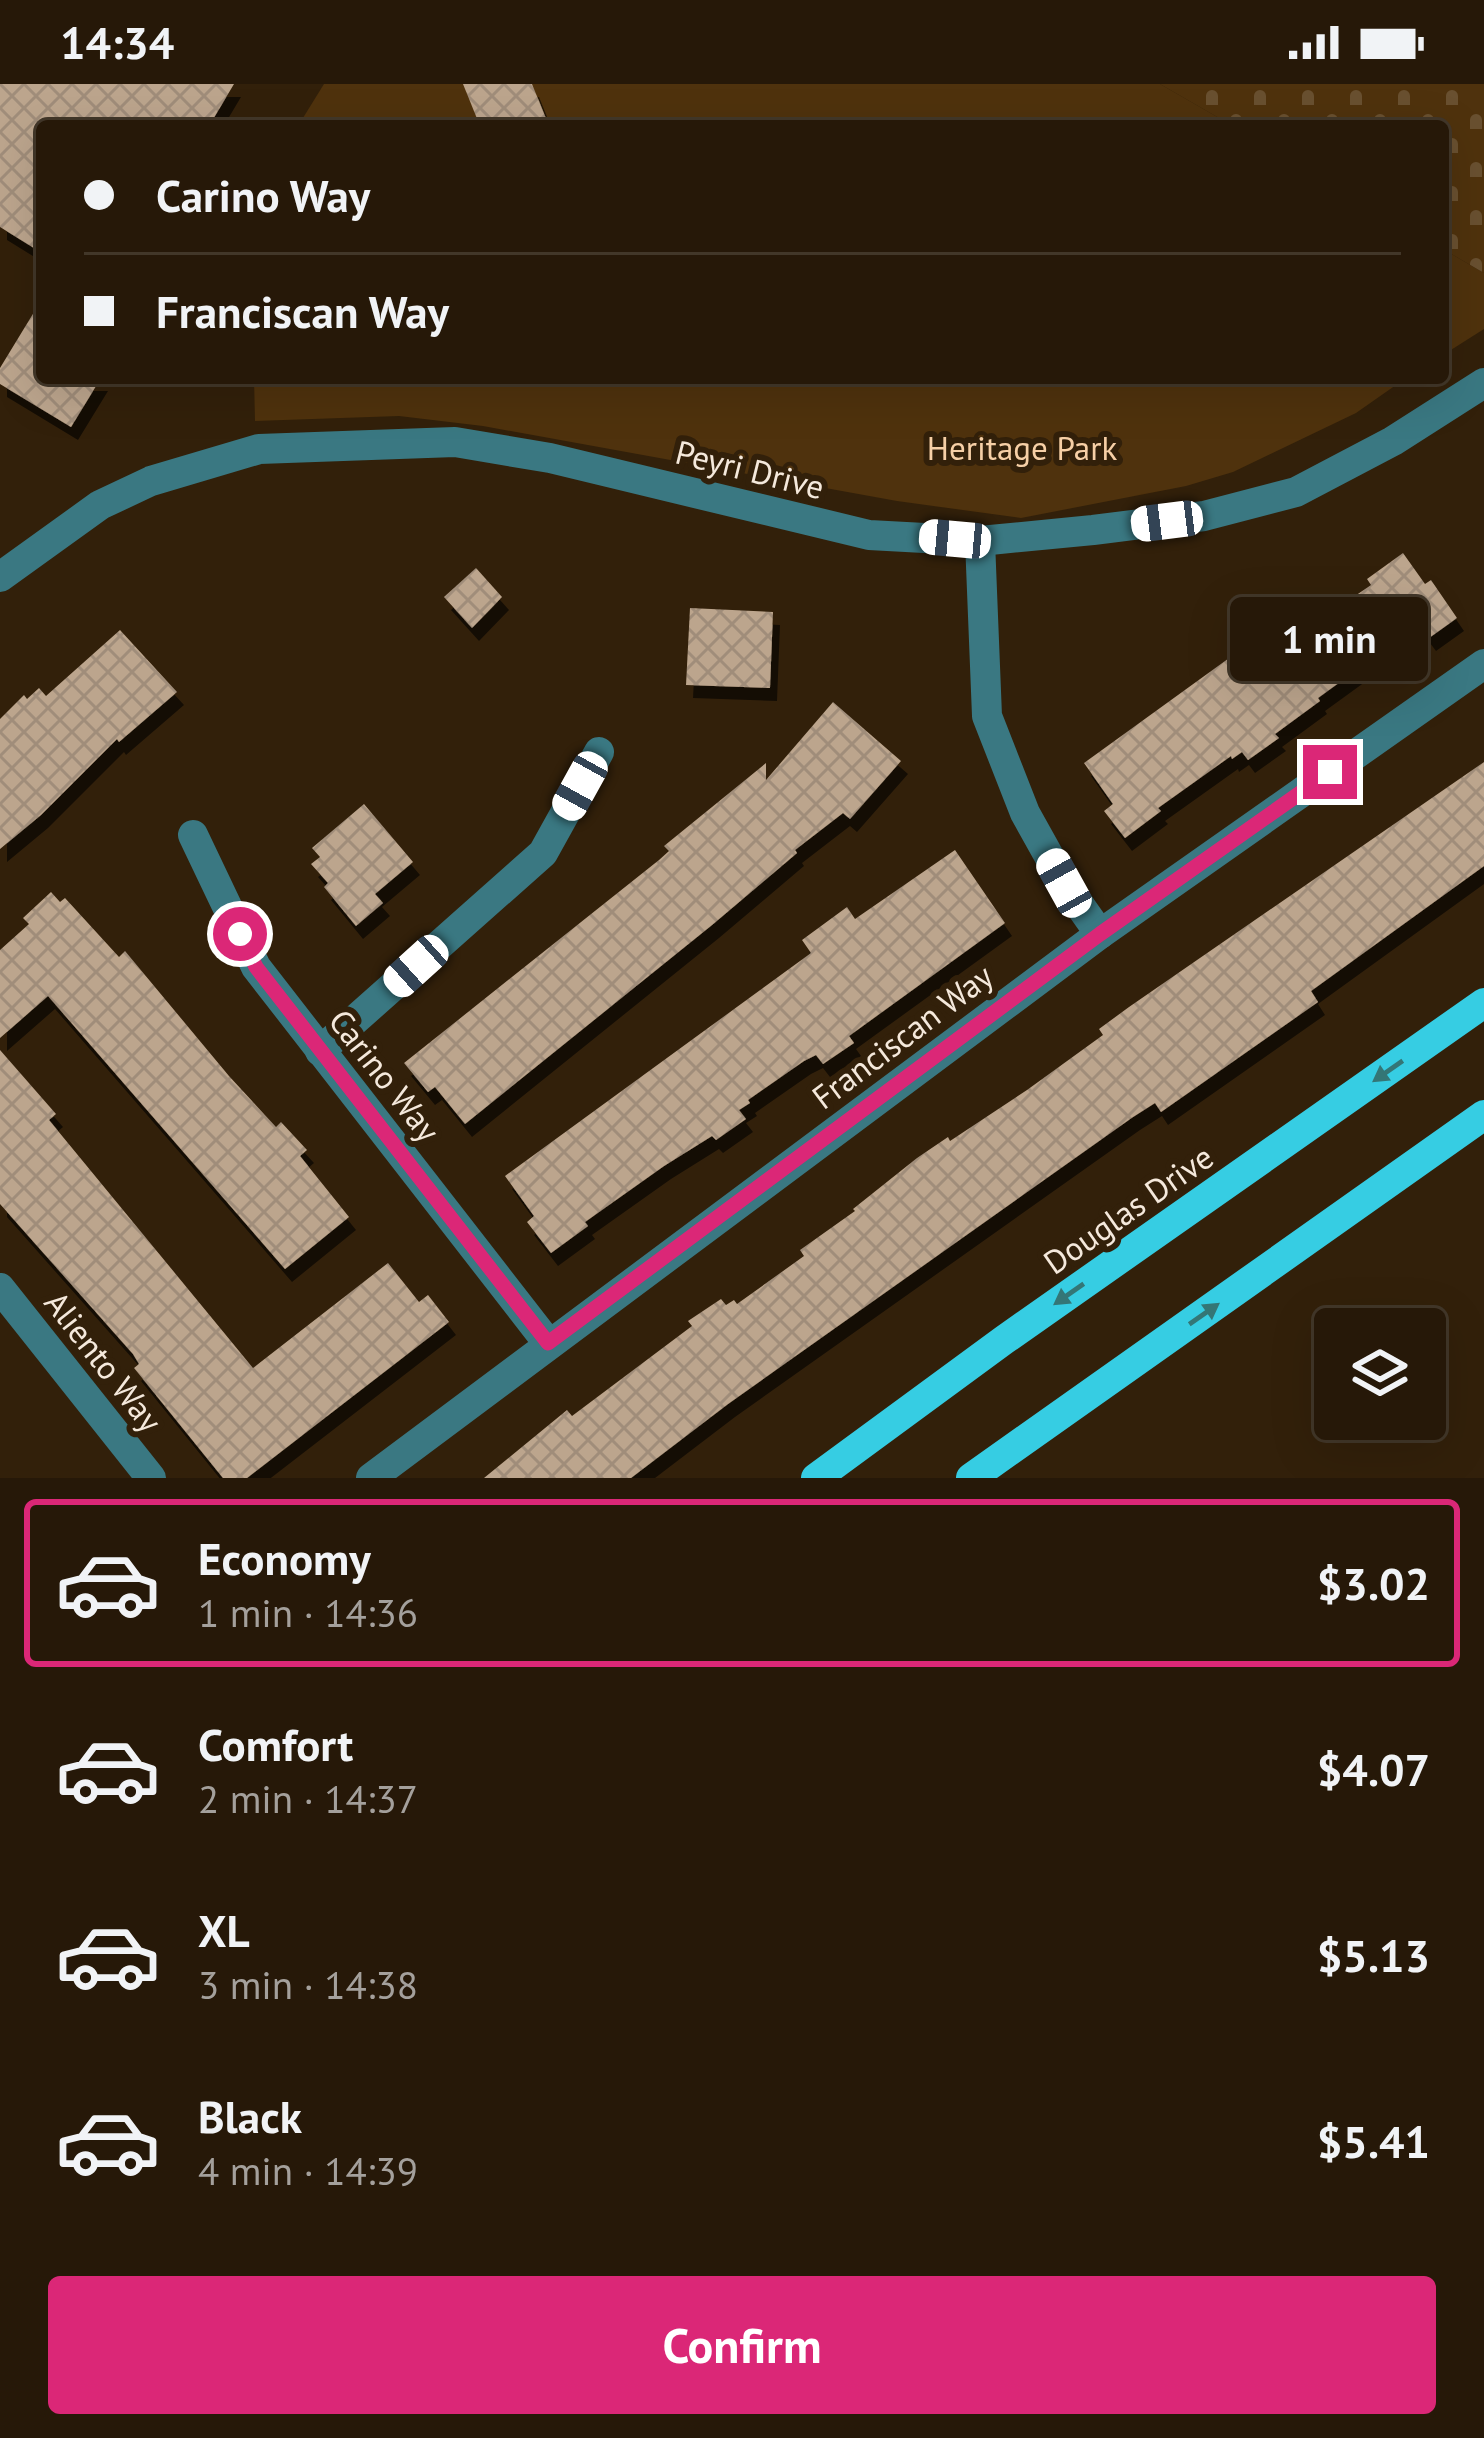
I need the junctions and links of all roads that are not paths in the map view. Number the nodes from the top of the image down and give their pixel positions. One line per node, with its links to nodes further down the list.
1 (1484, 383): 2 (street, Peyri Drive)
2 (980, 541): 3 (street, Peyri Drive); 7 (street)
3 (0, 577)
4 (1484, 664): 7 (street, Franciscan Way)
5 (599, 752): 9 (street)
6 (193, 835): 9 (street, Carino Way)
7 (1100, 934): 12 (street, Franciscan Way)
8 (1484, 1004): 15 (main road, Douglas Drive, one-way to 15)
9 (320, 1051): 12 (street, Carino Way)
10 (1484, 1115): 16 (main road, one-way to 10)
11 (0, 1288): 13 (street, Aliento Way)
12 (548, 1343): 14 (street, Franciscan Way)
13 (151, 1478)
14 (371, 1478)
15 (816, 1478)
16 (971, 1478)

